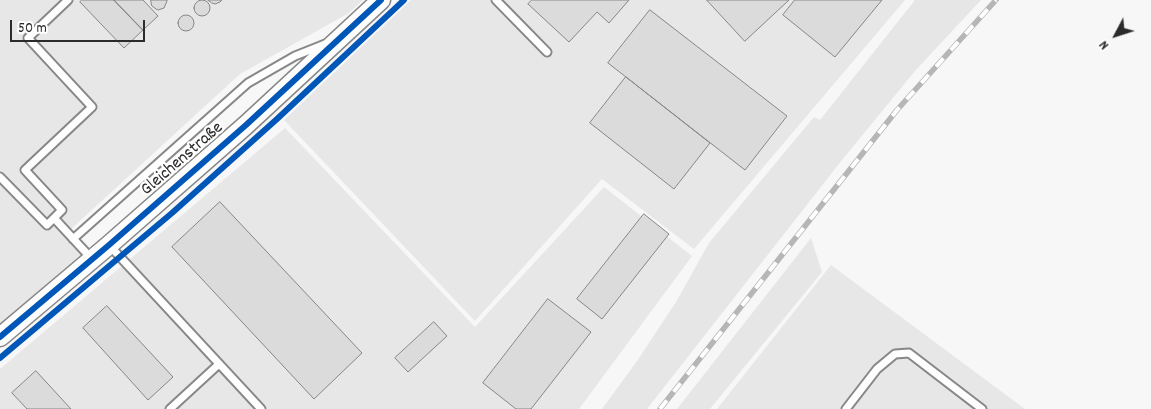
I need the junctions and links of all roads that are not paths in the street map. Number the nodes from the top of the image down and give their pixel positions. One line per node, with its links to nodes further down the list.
1 (68, 0): 7 (lane)
2 (381, 0): 4 (street, Gleichenstraße)
3 (496, 0): 5 (lane)
4 (341, 37): 8 (lane); 9 (street, Gleichenstraße)
5 (547, 52)
6 (0, 177): 7 (lane)
7 (54, 218): 8 (lane)
8 (73, 238): 10 (lane)
9 (109, 245): 10 (street, Gleichenstraße); 12 (lane)
10 (92, 259): 11 (street, Gleichenstraße)
11 (0, 337)
12 (219, 364): 13 (lane); 14 (lane)
13 (170, 409)
14 (262, 409)
15 (846, 409): 16 (lane)
16 (982, 409)

